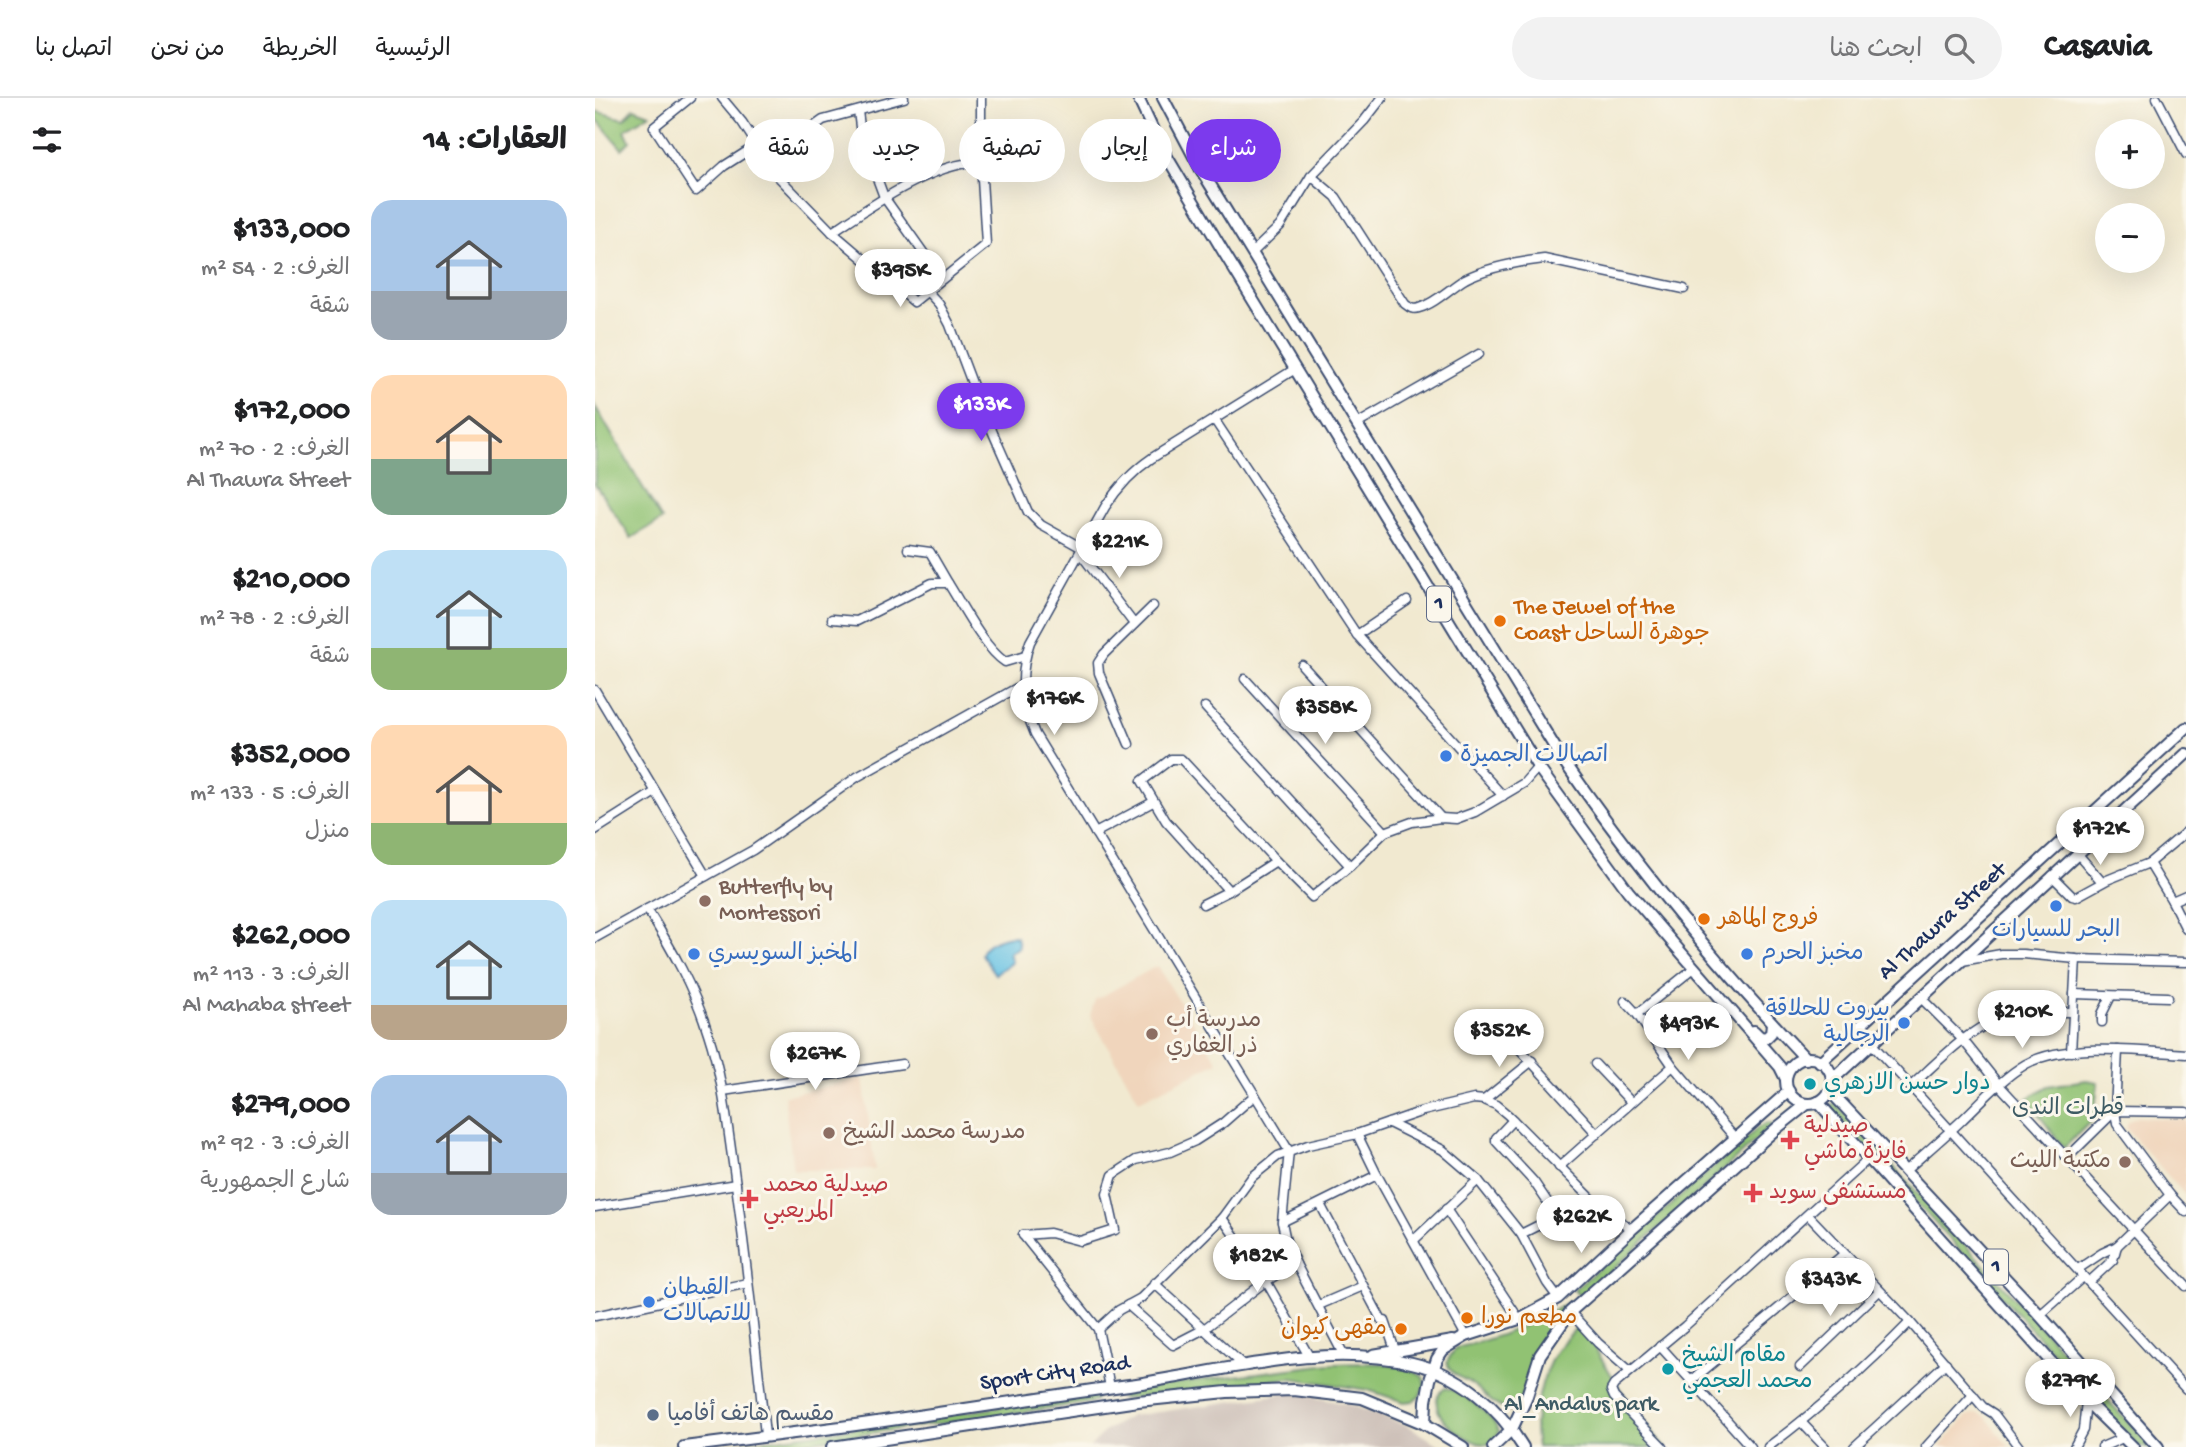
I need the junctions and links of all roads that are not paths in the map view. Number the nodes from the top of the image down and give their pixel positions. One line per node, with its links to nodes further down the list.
1 (691, 98): 14 (street)
2 (722, 98): 12 (street)
3 (905, 98): 9 (street)
4 (981, 98): 11 (street)
5 (1138, 98): 19 (main road, 1)
6 (1163, 98): 13 (main road, 1)
7 (1382, 98): 17 (street)
8 (2157, 98): 15 (street)
9 (858, 111): 10 (street); 23 (street)
10 (827, 119)
11 (981, 119)
12 (744, 125)
13 (1186, 142)
14 (744, 153)
15 (2186, 154)
16 (959, 165): 23 (street)
17 (1311, 176): 25 (street); 27 (street)
18 (1186, 178): 19 (main road)
19 (1180, 179): 30 (main road, 1)
20 (783, 182): 24 (street)
21 (983, 182): 26 (street)
22 (1209, 182): 25 (main road, 1)
23 (884, 197): 24 (street); 26 (street)
24 (832, 232): 28 (street)
25 (1252, 253): 32 (main road, 1)
26 (942, 279): 28 (street)
27 (1684, 289)
28 (927, 291): 34 (street)
29 (1479, 354): 32 (street)
30 (1295, 369): 31 (street); 50 (main road, 1)
31 (1214, 419): 34 (street); 40 (street)
32 (1357, 424): 54 (main road, 1)
33 (908, 549): 35 (street)
34 (1081, 550): 39 (street); 41 (street)
35 (948, 583): 38 (street); 41 (street)
36 (1407, 601): 40 (street)
37 (1153, 606): 39 (street)
38 (832, 619)
39 (1135, 624): 48 (street)
40 (1357, 635): 52 (street)
41 (1025, 656): 44 (street)
42 (1302, 665): 55 (street)
43 (1245, 679): 58 (street)
44 (1022, 685): 60 (street); 68 (street)
45 (595, 690): 51 (street)
46 (1205, 706): 66 (street)
47 (2186, 727): 61 (main road, Al Thawra Street)
48 (1129, 744)
49 (2186, 754): 62 (main road, Al Thawra Street)
50 (1538, 767): 52 (street); 56 (main road, 1)
51 (655, 792): 57 (street); 68 (street)
52 (1503, 796): 55 (street)
53 (1153, 802): 60 (street); 63 (street); 72 (street)
54 (1598, 811): 56 (main road); 92 (main road, 1)
55 (1441, 818): 58 (street)
56 (1579, 824): 82 (main road, 1)
57 (595, 830)
58 (1385, 832): 66 (street)
59 (2186, 832): 64 (street)
60 (1095, 833): 111 (street)
61 (2050, 852): 65 (main road); 67 (main road, Al Thawra Street)
62 (2077, 853): 65 (main road, Al Thawra Street); 70 (street)
63 (1276, 861): 66 (street); 72 (street)
64 (2149, 863): 70 (street); 74 (street)
65 (2064, 864): 69 (main road, Al Thawra Street)
66 (1350, 866)
67 (2028, 873): 71 (main road); 101 (main road, Al Thawra Street)
68 (706, 876): 76 (street)
69 (2052, 876): 70 (street); 71 (main road, Al Thawra Street)
70 (2102, 883)
71 (2042, 885): 80 (main road, Al Thawra Street)
72 (1229, 891): 75 (street)
73 (2186, 895): 74 (street)
74 (2172, 901): 77 (street)
75 (1203, 904)
76 (647, 909): 78 (street); 109 (street)
77 (2186, 929)
78 (595, 938)
79 (2076, 959): 80 (street); 81 (street); 83 (street)
80 (1961, 961): 85 (main road, Al Thawra Street)
81 (2186, 962)
82 (1694, 968): 89 (street); 90 (main road, 1)
83 (2074, 994): 84 (street); 88 (street)
84 (2111, 996): 86 (street); 91 (street)
85 (1920, 998): 94 (street); 95 (main road, Al Thawra Street)
86 (2168, 998)
87 (1625, 1001): 89 (street)
88 (2072, 1012): 94 (street); 97 (street)
89 (1637, 1014): 104 (street)
90 (1736, 1016): 92 (main road); 105 (main road, 1)
91 (2102, 1022)
92 (1772, 1023): 99 (main road, 1)
93 (1506, 1034): 100 (street)
94 (1963, 1041): 107 (street); 108 (street)
95 (1871, 1043): 106 (main road, Al Thawra Street); 108 (street)
96 (2117, 1050): 97 (street); 98 (street); 115 (street)
97 (2071, 1052): 107 (street)
98 (2186, 1054)
99 (1806, 1059): 101 (main road); 105 (main road)
100 (1532, 1062): 112 (street); 123 (street)
101 (1820, 1062): 106 (main road)
102 (1595, 1063): 113 (street)
103 (902, 1064): 109 (street)
104 (1673, 1066): 113 (street); 124 (street)
105 (1786, 1079): 110 (main road)
106 (1831, 1085): 114 (main road); 129 (main road, 1)
107 (1999, 1085): 121 (street); 126 (street)
108 (1910, 1087): 121 (street)
109 (723, 1091): 132 (street)
110 (1789, 1091): 114 (main road); 117 (main road)
111 (1255, 1095): 125 (street); 165 (street)
112 (1484, 1100): 118 (street); 119 (street)
113 (1631, 1102): 123 (street)
114 (1813, 1103): 120 (main road); 127 (main road, 1)
115 (2115, 1111): 116 (street); 126 (street); 133 (street)
116 (2186, 1112)
117 (1764, 1113): 120 (main road); 124 (main road)
118 (1513, 1120): 128 (street); 143 (street)
119 (1389, 1123): 122 (street); 131 (street)
120 (1777, 1128): 157 (main road)
121 (1951, 1131): 129 (street); 148 (street)
122 (1357, 1134): 125 (street); 130 (street)
123 (1597, 1134): 128 (street)
124 (1735, 1138): 141 (main road)
125 (1289, 1151): 139 (street); 140 (street)
126 (2067, 1158): 142 (street)
127 (1868, 1159): 138 (street); 182 (main road, 1)
128 (1559, 1167): 141 (street)
129 (1905, 1171): 161 (main road, 1)
130 (1377, 1175): 134 (street); 144 (street)
131 (1478, 1180): 136 (street); 143 (street)
132 (736, 1184): 135 (street); 150 (street)
133 (2170, 1195): 137 (street); 142 (street)
134 (1320, 1204): 140 (street); 152 (street)
135 (595, 1208)
136 (1446, 1209): 144 (street); 163 (street)
137 (2186, 1212)
138 (1808, 1215): 146 (street); 168 (street)
139 (1222, 1218): 149 (street); 151 (street)
140 (1282, 1222): 147 (street)
141 (1632, 1229): 154 (main road)
142 (2134, 1230): 145 (street); 153 (street)
143 (1521, 1234): 156 (street)
144 (1413, 1241): 167 (street)
145 (2117, 1246): 148 (street); 148 (street)
146 (1844, 1254): 155 (street); 178 (street)
147 (1296, 1264): 149 (street); 159 (street)
148 (2083, 1276): 161 (street); 180 (street)
149 (1266, 1281): 166 (street); 172 (street)
150 (748, 1283): 162 (street); 187 (street)
151 (1154, 1283): 158 (street); 166 (street)
152 (1363, 1286): 159 (street); 169 (street)
153 (2186, 1286)
154 (1569, 1289): 156 (main road); 157 (main road)
155 (1879, 1291): 164 (street); 175 (street)
156 (1557, 1298): 163 (main road)
157 (1580, 1301): 160 (main road)
158 (1128, 1305): 165 (street); 166 (street)
159 (1319, 1305): 170 (street)
160 (1570, 1312): 177 (street); 185 (main road)
161 (2040, 1315): 205 (main road, 1)
162 (595, 1316)
163 (1519, 1319): 167 (main road)
164 (1910, 1322): 173 (street); 183 (street)
165 (1098, 1329): 179 (street)
166 (1203, 1329): 174 (street)
167 (1461, 1338): 169 (main road); 176 (main road)
168 (1660, 1346): 177 (street); 178 (street)
169 (1395, 1350): 171 (main road)
170 (1344, 1356): 171 (main road, Sport City Road); 172 (main road, Sport City Road)
171 (1360, 1357): 176 (main road, Sport City Road)
172 (1310, 1358): 174 (main road, Sport City Road)
173 (1946, 1363): 181 (street); 198 (street)
174 (1243, 1365): 179 (main road, Sport City Road)
175 (1800, 1367)
176 (1433, 1369): 184 (main road); 185 (main road, Sport City Road)
177 (1630, 1371): 194 (street)
178 (1691, 1381): 195 (street)
179 (1110, 1387): 187 (main road, Sport City Road)
180 (2186, 1389)
181 (1973, 1395): 199 (street); 200 (street)
182 (2086, 1401): 186 (street); 188 (main road, 1)
183 (1801, 1423): 196 (street); 197 (street)
184 (1425, 1424): 190 (main road, Sport City Road); 191 (main road, Sport City Road)
185 (1512, 1429): 192 (main road); 193 (main road, Sport City Road)
186 (2083, 1430): 201 (street); 202 (street)
187 (765, 1435): 189 (main road, Sport City Road)
188 (2125, 1437): 203 (street); 204 (main road, 1)
189 (684, 1447)
190 (832, 1447)
191 (1463, 1447)
192 (1493, 1447)
193 (1523, 1447)
194 (1663, 1447)
195 (1751, 1447)
196 (1768, 1447)
197 (1825, 1447)
198 (1854, 1447)
199 (1926, 1447)
200 (2019, 1447)
201 (2074, 1447)
202 (2084, 1447)
203 (2102, 1447)
204 (2133, 1447)
205 (2158, 1447)

